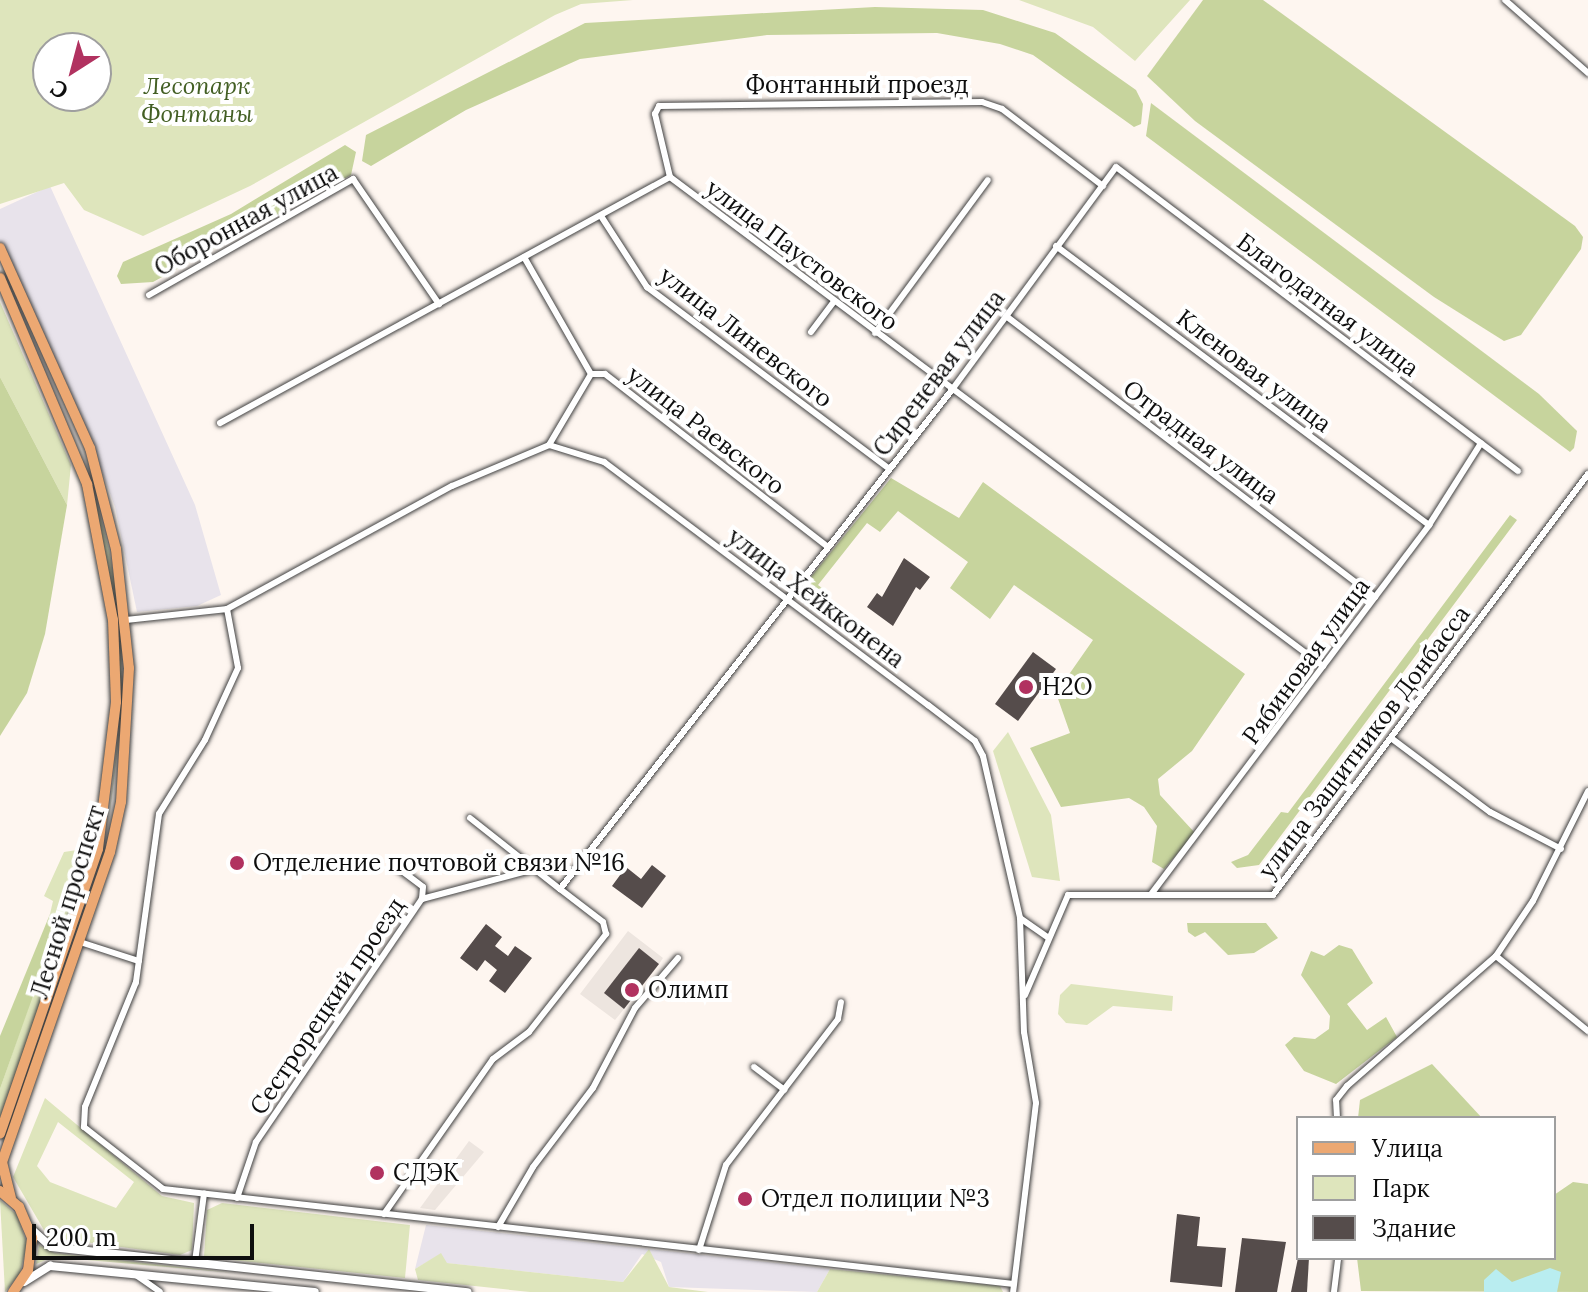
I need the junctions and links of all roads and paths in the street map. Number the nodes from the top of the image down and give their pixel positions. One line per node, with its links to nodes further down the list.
1 (1505, 0): 2 (street)
2 (1588, 73)
3 (1116, 167): 6 (street, Сиреневая улица); 23 (street, Благодатная улица)
4 (670, 177): 6 (street, Фонтанный проезд); 7 (street, улица Паустовского); 13 (street, улица Паустовского)
5 (988, 180): 17 (street)
6 (1103, 186): 8 (street, Сиреневая улица)
7 (601, 216): 10 (street, улица Паустовского); 25 (street, улица Линевского)
8 (1056, 246): 15 (street, Сиреневая улица); 28 (street, Кленовая улица)
9 (0, 248): 18 (main road, Лесной проспект)
10 (524, 257): 14 (street, улица Паустовского); 20 (street, улица Раевского)
11 (0, 278): 19 (main road, Лесной проспект)
12 (149, 295): 14 (street, Оборонная улица)
13 (834, 302): 16 (street); 17 (street, улица Паустовского)
14 (439, 304): 22 (street, улица Паустовского)
15 (1006, 316): 21 (street, Сиреневая улица); 30 (street, Отрадная улица)
16 (811, 332)
17 (875, 333): 21 (street, улица Паустовского)
18 (52, 364): 19 (main road); 33 (main road, Лесной проспект)
19 (41, 368): 39 (main road, Лесной проспект)
20 (591, 374): 24 (street); 29 (street, улица Раевского)
21 (951, 391): 25 (street, Сиреневая улица); 34 (street, улица Паустовского)
22 (220, 423)
23 (1481, 443): 26 (street, Благодатная улица); 28 (street, Рябиновая улица)
24 (549, 445): 31 (street, улица Хейкконена); 32 (street)
25 (889, 469): 29 (street, Сиреневая улица)
26 (1518, 471)
27 (1588, 474): 35 (street, улица Защитников Донбасса)
28 (1429, 525): 30 (street, Рябиновая улица)
29 (827, 546): 31 (street, Сиреневая улица)
30 (1375, 597): 34 (street, Рябиновая улица)
31 (788, 600): 42 (street, Сиреневая улица); 45 (street, улица Хейкконена)
32 (227, 609): 33 (street); 50 (street)
33 (126, 620): 39 (main road, Лесной проспект)
34 (1323, 666): 43 (street, Рябиновая улица)
35 (1391, 738): 38 (street); 43 (street, улица Защитников Донбасса)
36 (1588, 791): 38 (street)
37 (470, 818): 41 (street)
38 (1561, 849): 48 (street)
39 (104, 850): 47 (main road, Лесной проспект); 57 (main road, Лесной проспект)
40 (398, 868): 44 (street)
41 (535, 869): 42 (street); 44 (street, Сестрорецкий проезд)
42 (560, 889): 62 (street)
43 (1152, 893): 46 (street, улица Защитников Донбасса)
44 (422, 899): 61 (street, Сестрорецкий проезд)
45 (1020, 918): 46 (street); 51 (street, улица Хейкконена)
46 (1049, 938): 51 (street, улица Защитников Донбасса)
47 (80, 942): 50 (street); 60 (main road, Лесной проспект)
48 (1496, 956): 53 (street); 56 (street)
49 (678, 958): 63 (street)
50 (139, 961): 59 (street)
51 (1023, 998): 71 (street, улица Хейкконена)
52 (841, 1002): 55 (street)
53 (1588, 1031)
54 (754, 1067): 55 (street)
55 (784, 1090): 65 (street)
56 (1337, 1116)
57 (0, 1134)
58 (0, 1191): 60 (main road)
59 (204, 1194): 61 (street); 67 (street)
60 (11, 1198): 64 (main road)
61 (237, 1198): 62 (street)
62 (384, 1214): 63 (street)
63 (498, 1227): 65 (street)
64 (30, 1228): 67 (street); 72 (main road)
65 (699, 1250): 71 (street)
66 (1338, 1260): 77 (street)
67 (195, 1262): 68 (street)
68 (244, 1268): 70 (street); 76 (street)
69 (134, 1272): 70 (street); 72 (street); 74 (street)
70 (244, 1284): 73 (street)
71 (1014, 1288)
72 (15, 1290)
73 (295, 1291): 75 (street)
74 (160, 1292)
75 (315, 1292)
76 (468, 1292)
77 (1334, 1292)

